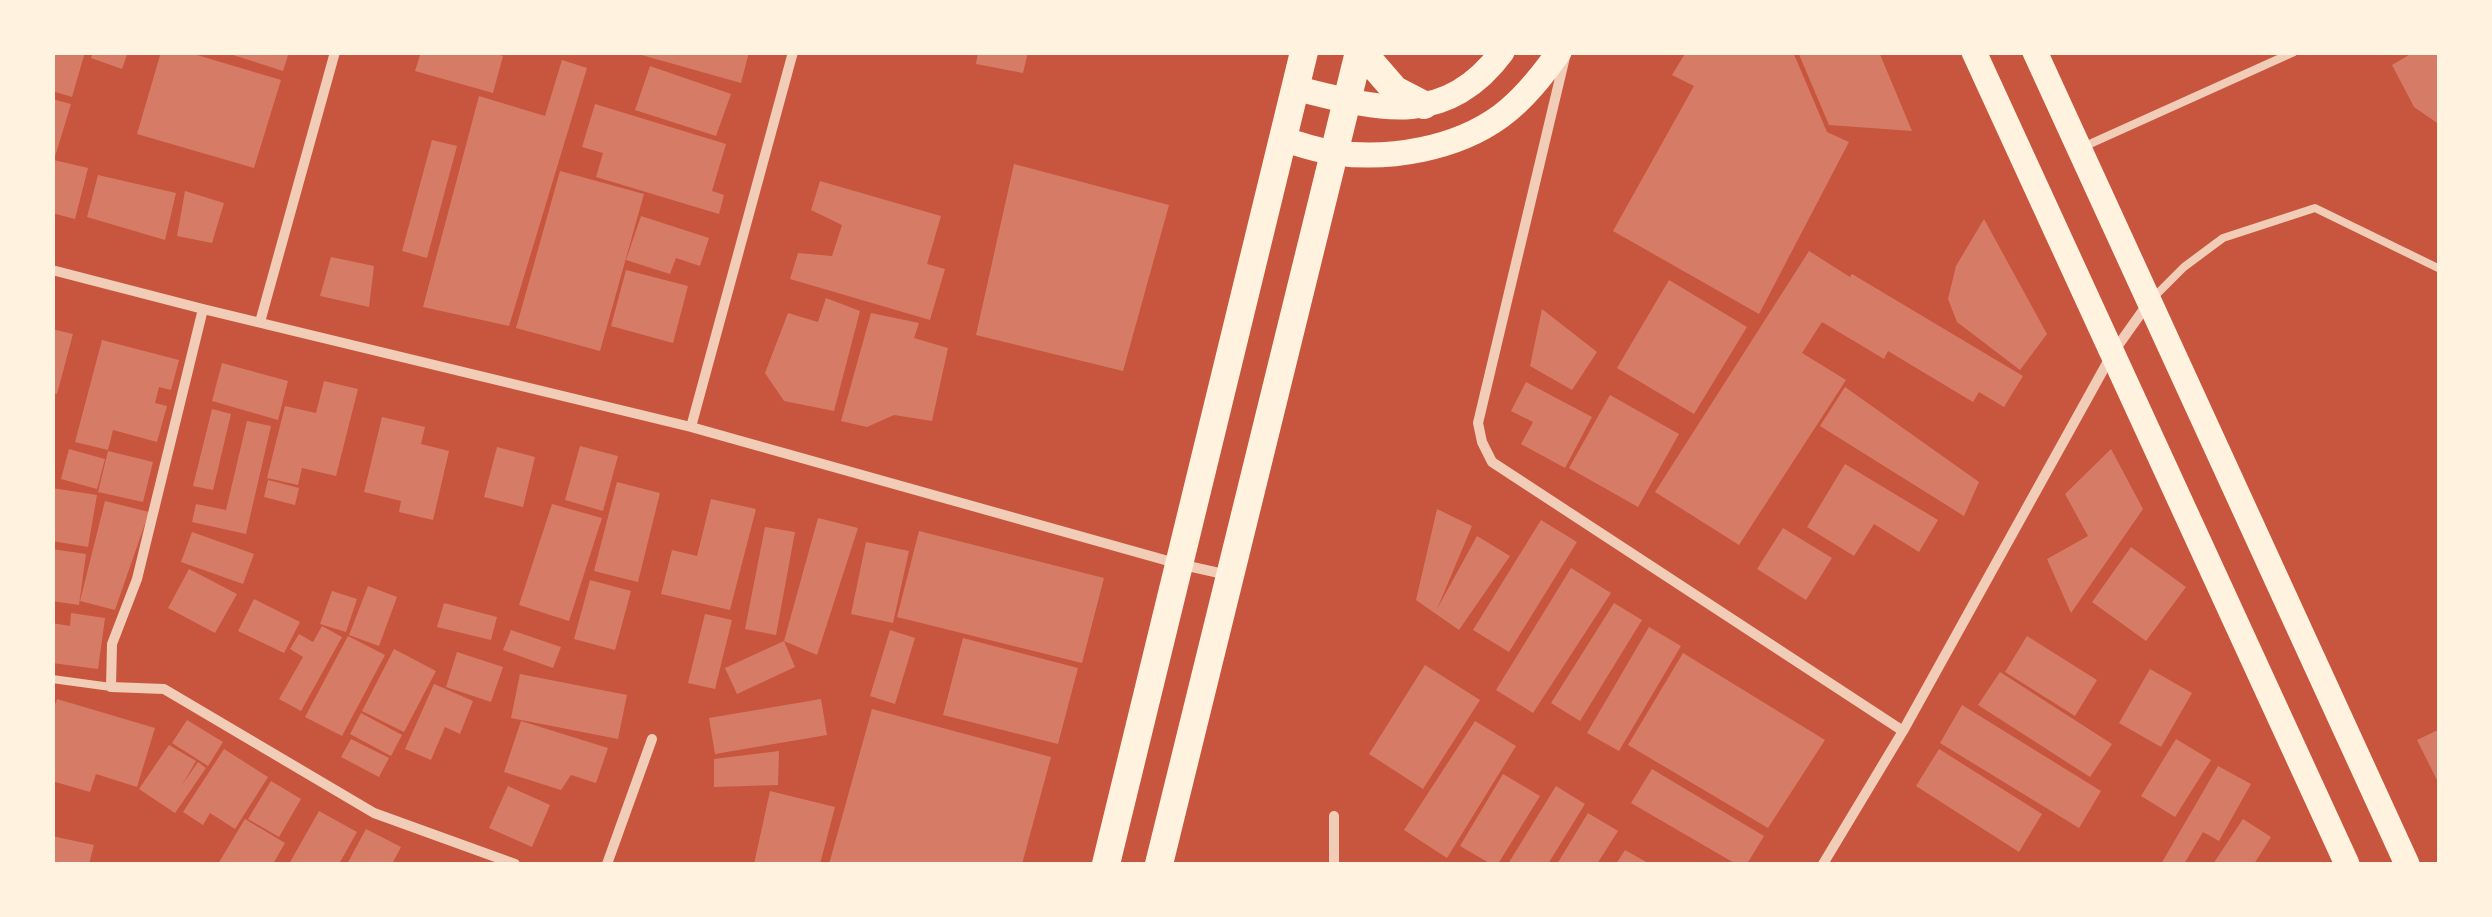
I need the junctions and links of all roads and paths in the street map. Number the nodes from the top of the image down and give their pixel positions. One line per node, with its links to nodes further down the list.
1 (335, 52): 20 (street)
2 (793, 52): 22 (street)
3 (1304, 52): 10 (highway)
4 (1360, 52): 11 (highway); 12 (highway)
5 (1502, 52): 12 (main road)
6 (1562, 52): 15 (main road); 27 (street)
7 (1974, 52): 21 (main road)
8 (2035, 52): 14 (main road)
9 (2294, 52): 14 (lane)
10 (1295, 88): 11 (main road); 13 (highway)
11 (1347, 100): 12 (main road); 15 (highway)
12 (1424, 105)
13 (1282, 139): 15 (main road); 23 (highway)
14 (2079, 148): 18 (main road)
15 (1334, 153): 24 (highway)
16 (2440, 269): 18 (lane)
17 (52, 270): 19 (street)
18 (2150, 301): 21 (street); 38 (main road)
19 (203, 309): 20 (street); 26 (street)
20 (260, 322): 22 (street)
21 (2112, 354): 27 (street); 37 (main road)
22 (690, 426): 23 (street)
23 (1179, 564): 24 (street); 33 (highway)
24 (1230, 575): 34 (highway)
25 (52, 679): 26 (lane)
26 (111, 687): 31 (street)
27 (1903, 731): 36 (street)
28 (652, 739): 32 (street)
29 (1334, 816): 30 (street)
30 (1334, 860): 35 (street)
31 (515, 864)
32 (607, 864)
33 (1106, 864)
34 (1159, 864)
35 (1348, 864)
36 (1823, 864)
37 (2347, 864)
38 (2408, 864)

